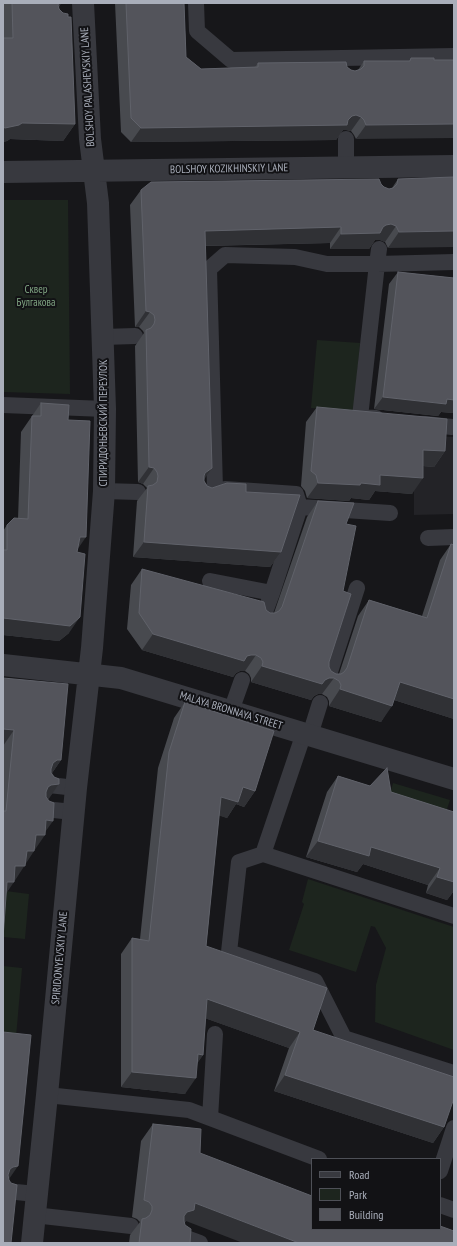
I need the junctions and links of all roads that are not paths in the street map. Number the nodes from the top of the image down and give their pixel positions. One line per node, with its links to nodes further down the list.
1 (196, 3): 3 (lane)
2 (79, 15): 7 (street, BOLSHOY PALASHEVSKIY LANE)
3 (454, 56)
4 (346, 140): 6 (lane)
5 (454, 166): 6 (street, BOLSHOY KOZIKHINSKIY LANE)
6 (346, 167): 7 (street, BOLSHOY KOZIKHINSKIY LANE)
7 (94, 171): 8 (street, BOLSHOY KOZIKHINSKIY LANE); 12 (street, СПИРИДОНЬЕВСКИЙ ПЕРЕУЛОК)
8 (3, 172)
9 (378, 256): 10 (lane); 15 (lane); 20 (lane)
10 (454, 262)
11 (135, 336): 12 (lane)
12 (103, 337): 14 (street, СПИРИДОНЬЕВСКИЙ ПЕРЕУЛОК)
13 (3, 405): 14 (lane)
14 (105, 409): 18 (street, СПИРИДОНЬЕВСКИЙ ПЕРЕУЛОК)
15 (389, 420)
16 (413, 423): 17 (lane)
17 (452, 427)
18 (104, 491): 19 (lane); 29 (street, СПИРИДОНЬЕВСКИЙ ПЕРЕУЛОК)
19 (138, 492)
20 (300, 507): 21 (lane); 26 (lane)
21 (390, 513)
22 (454, 537): 23 (lane)
23 (428, 538)
24 (210, 581): 26 (lane)
25 (357, 588): 31 (lane)
26 (272, 592): 27 (lane)
27 (262, 620)
28 (3, 665): 29 (street, MALAYA BRONNAYA STREET)
29 (89, 674): 33 (street, MALAYA BRONNAYA STREET); 37 (street, SPIRIDONYEVSKIY LANE)
30 (242, 680): 33 (lane)
31 (328, 680)
32 (320, 703): 34 (lane)
33 (231, 711): 34 (street, MALAYA BRONNAYA STREET)
34 (307, 734): 35 (street, MALAYA BRONNAYA STREET); 40 (lane)
35 (454, 780)
36 (49, 785): 37 (lane)
37 (76, 788): 39 (street, SPIRIDONYEVSKIY LANE)
38 (44, 809): 39 (lane)
39 (73, 812): 44 (street, SPIRIDONYEVSKIY LANE)
40 (263, 854): 41 (lane); 43 (lane)
41 (454, 916)
42 (215, 1034): 45 (lane)
43 (454, 1073)
44 (47, 1095): 45 (lane); 50 (street, SPIRIDONYEVSKIY LANE)
45 (210, 1118): 47 (lane)
46 (454, 1128): 48 (lane)
47 (315, 1158)
48 (441, 1168)
49 (6, 1191): 50 (lane)
50 (36, 1194): 53 (street, SPIRIDONYEVSKIY LANE)
51 (441, 1205): 52 (lane)
52 (454, 1210)
53 (34, 1215): 54 (lane); 56 (street, SPIRIDONYEVSKIY LANE)
54 (131, 1226)
55 (181, 1236): 57 (lane)
56 (32, 1243)
57 (199, 1243)

